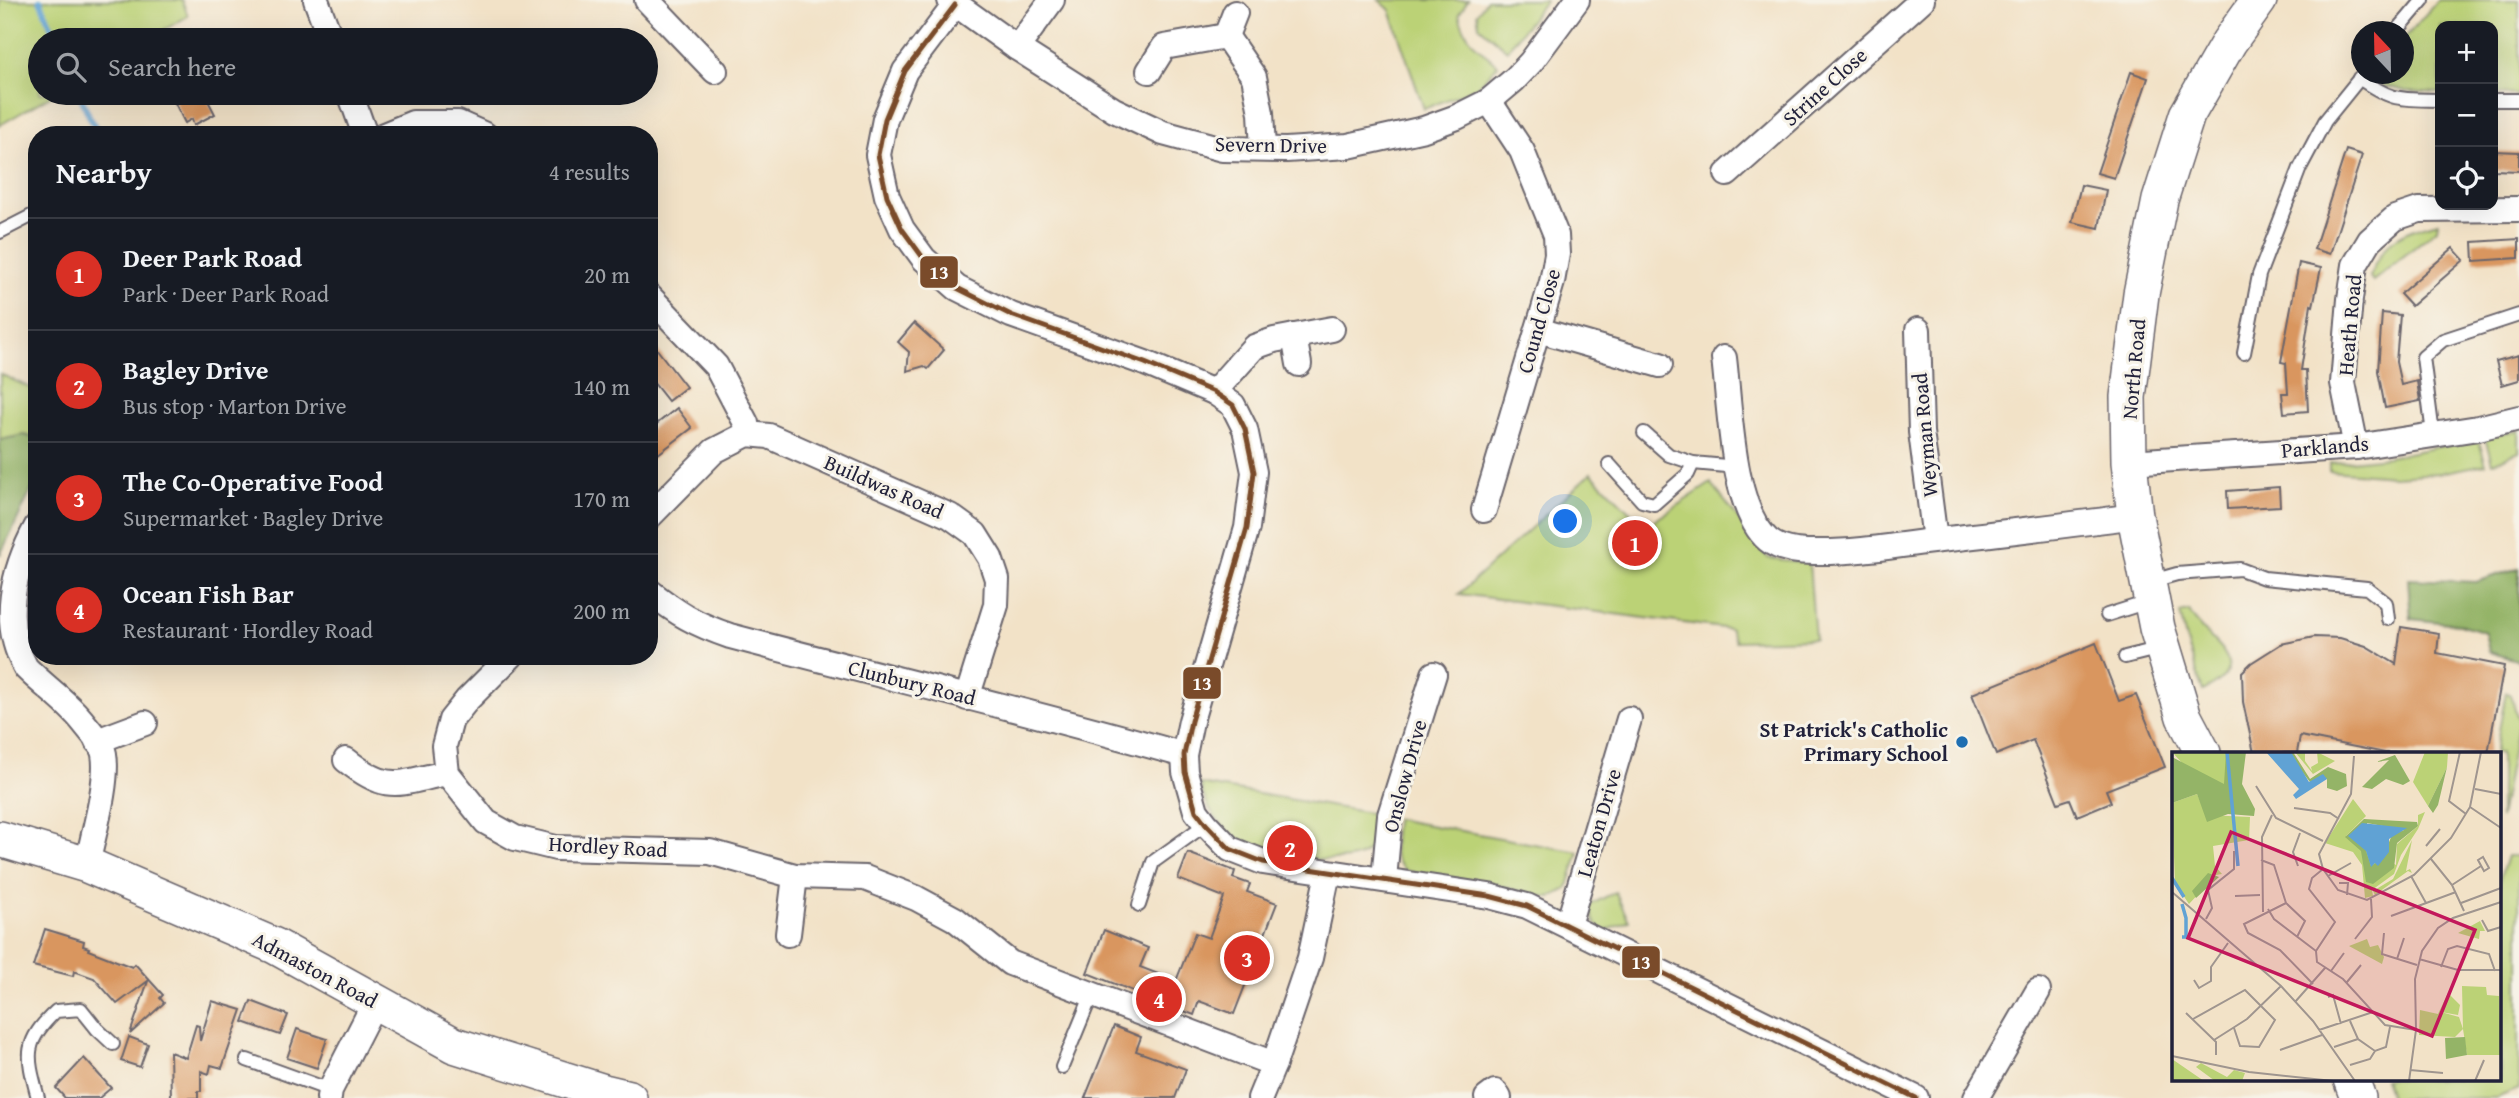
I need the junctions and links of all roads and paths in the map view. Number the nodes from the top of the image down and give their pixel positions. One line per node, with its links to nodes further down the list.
1 (316, 0): 10 (street)
2 (647, 0): 12 (street)
3 (1052, 0): 11 (street)
4 (1577, 0): 19 (street, Severn Drive)
5 (1922, 0): 25 (street, Strine Close)
6 (2259, 0): 45 (street, North Road)
7 (2423, 0): 9 (lane)
8 (952, 2): 11 (street, Severn Drive); 39 (street)
9 (2405, 21)
10 (326, 28)
11 (1017, 48): 24 (street, Severn Drive)
12 (715, 71)
13 (1149, 71): 24 (street)
14 (2355, 84): 35 (lane)
15 (2370, 84): 16 (lane)
16 (2435, 100)
17 (2498, 100): 18 (lane)
18 (2519, 100)
19 (1489, 101): 24 (street, Severn Drive); 32 (street, Cound Close)
20 (354, 105): 21 (street)
21 (362, 126)
22 (406, 126): 23 (street)
23 (465, 126)
24 (1263, 149)
25 (1727, 174)
26 (2519, 209): 44 (street, Heath Road)
27 (28, 218): 28 (lane)
28 (0, 232)
29 (658, 305): 42 (street)
30 (2519, 315): 43 (lane)
31 (1332, 329): 34 (street)
32 (1538, 330): 38 (street); 50 (street, Cound Close)
33 (1918, 330): 52 (street, Weyman Road)
34 (1294, 337): 37 (street); 39 (street)
35 (2244, 353)
36 (1724, 358): 48 (street)
37 (1299, 363)
38 (1660, 365)
39 (1214, 392): 67 (street)
40 (2519, 418): 43 (street, Parklands)
41 (1644, 433): 46 (lane)
42 (747, 434): 49 (street); 62 (street, Buildwas Road)
43 (2433, 435): 44 (street, Parklands)
44 (2356, 447): 45 (street, Parklands)
45 (2129, 462): 51 (street, North Road)
46 (1693, 463): 47 (lane); 48 (lane)
47 (1609, 464)
48 (1737, 467): 52 (street)
49 (658, 508)
50 (1484, 510)
51 (2135, 516): 52 (street); 54 (street, North Road)
52 (1935, 540)
53 (28, 544): 65 (street)
54 (2150, 592): 56 (lane); 57 (lane); 58 (street, North Road)
55 (658, 599): 62 (street, Clunbury Road)
56 (2107, 615)
57 (2388, 619)
58 (2162, 648): 59 (lane); 66 (street, North Road)
59 (2125, 657)
60 (502, 665): 69 (street)
61 (1434, 674): 75 (street, Onslow Drive)
62 (967, 698): 67 (street, Clunbury Road)
63 (1629, 719): 77 (street, Leaton Drive)
64 (145, 723): 65 (street)
65 (97, 741): 72 (street)
66 (2202, 752)
67 (1184, 755): 70 (street)
68 (346, 760): 69 (street)
69 (447, 773): 74 (street, Hordley Road)
70 (1206, 824): 73 (street); 76 (lane)
71 (0, 839): 72 (street, Admaston Road)
72 (87, 865): 81 (street, Admaston Road)
73 (1328, 873): 75 (street); 84 (street)
74 (795, 876): 78 (street); 80 (street, Hordley Road)
75 (1384, 879): 77 (street)
76 (1139, 905)
77 (1568, 925): 89 (street)
78 (788, 934)
79 (2038, 991): 95 (street)
80 (1091, 994): 84 (street, Hordley Road); 85 (lane)
81 (375, 1002): 87 (street, Admaston Road); 88 (street)
82 (113, 1044): 90 (lane)
83 (247, 1060): 88 (lane)
84 (1274, 1064): 92 (street)
85 (1062, 1067)
86 (2351, 1080): 96 (street)
87 (573, 1090): 91 (street, Admaston Road)
88 (329, 1094)
89 (1912, 1097)
90 (38, 1098)
91 (629, 1098)
92 (1260, 1098)
93 (1487, 1098): 94 (street)
94 (1499, 1098)
95 (1976, 1098)
96 (2358, 1098)

